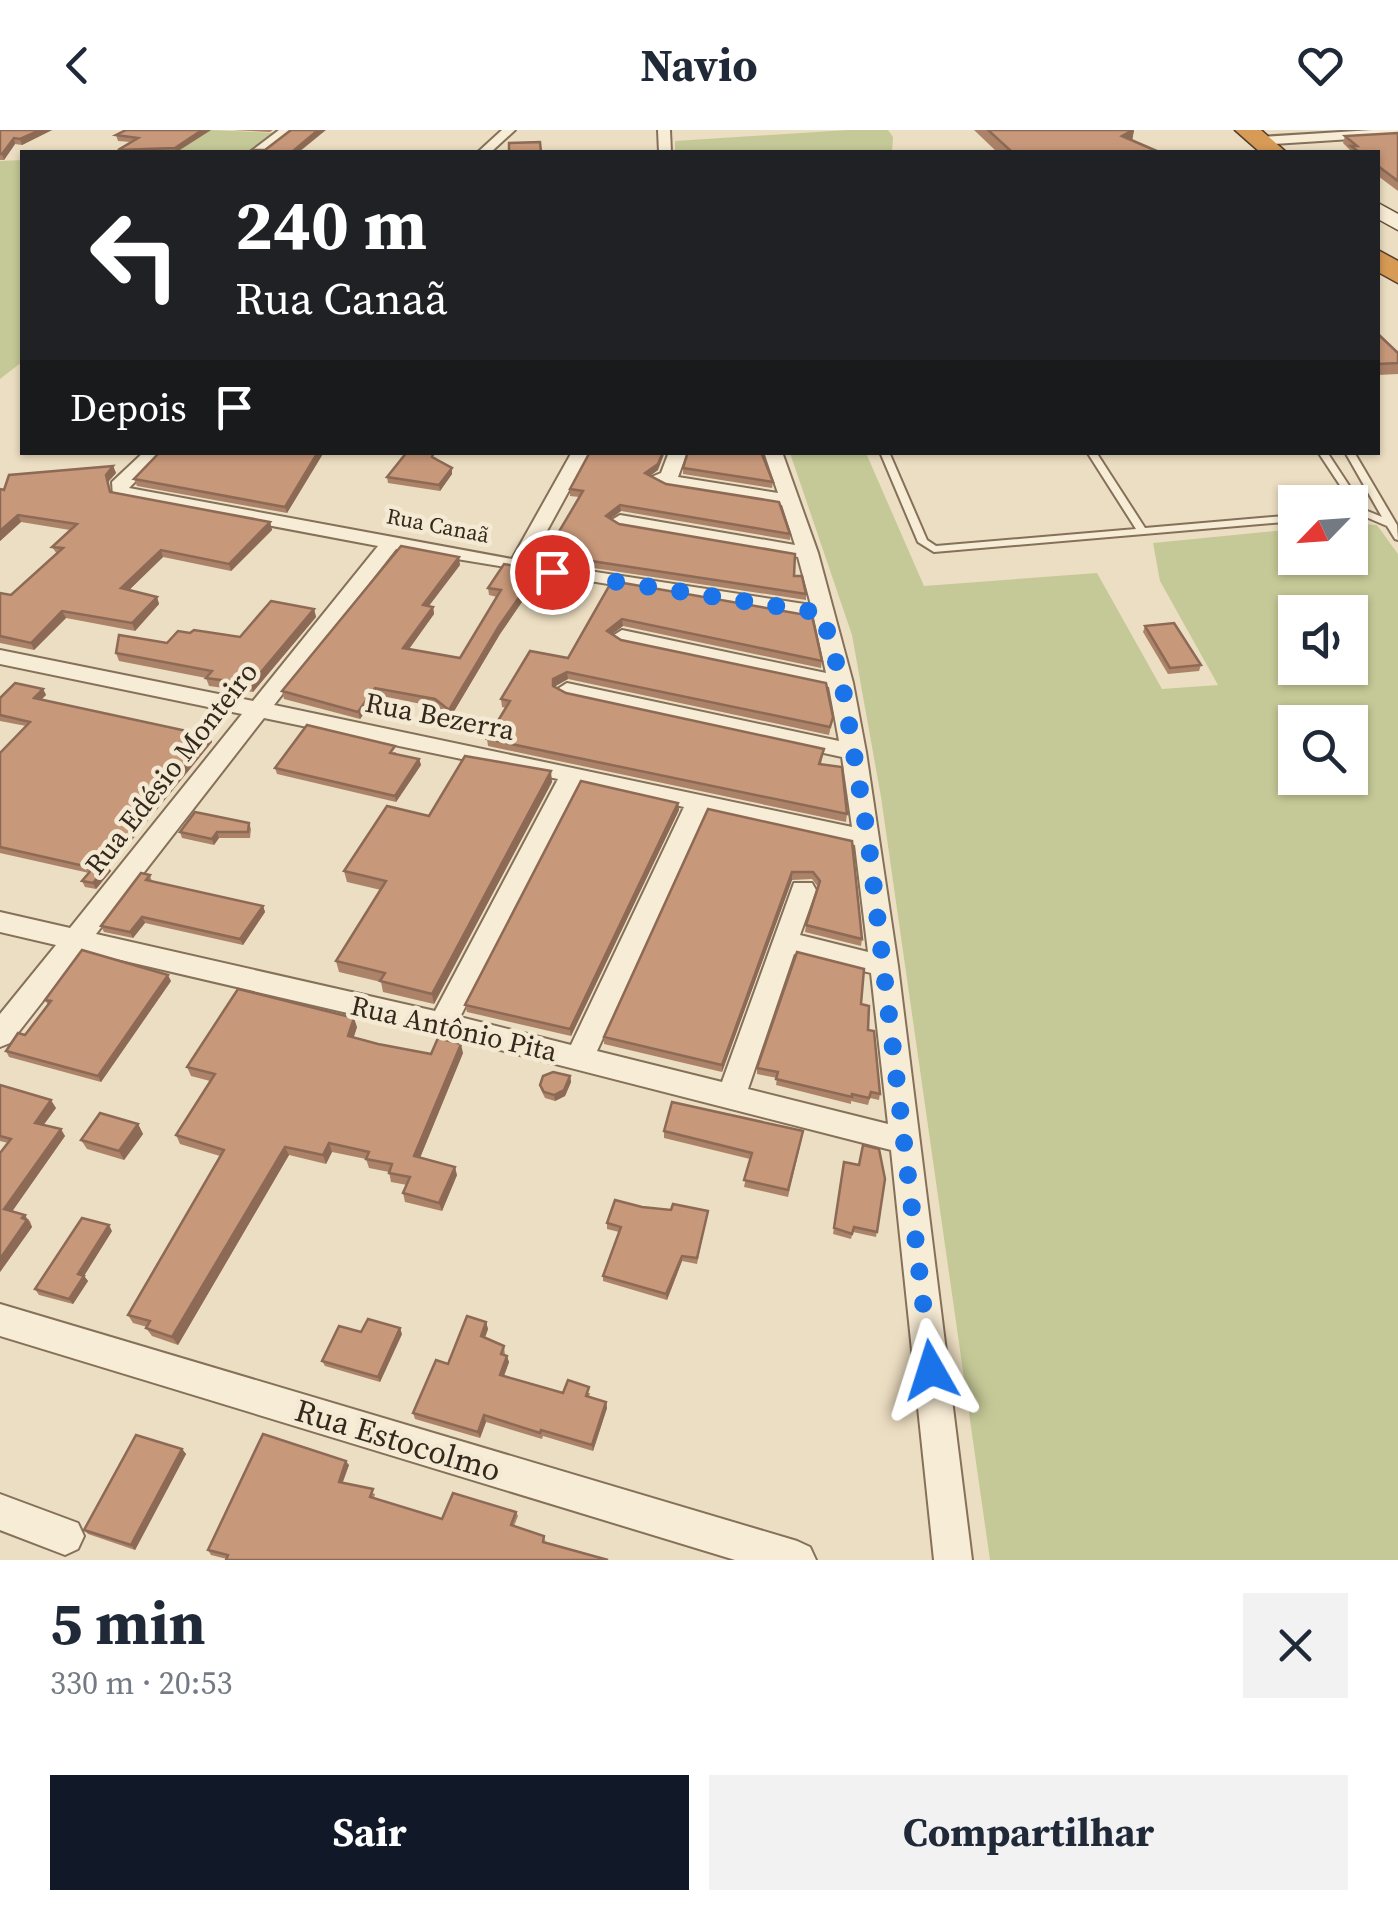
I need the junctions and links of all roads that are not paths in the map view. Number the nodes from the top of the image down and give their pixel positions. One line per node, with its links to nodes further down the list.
1 (288, 130): 6 (street)
2 (509, 130): 7 (street)
3 (1225, 130): 5 (highway)
4 (1398, 132): 5 (street)
5 (1262, 145)
6 (259, 150)
7 (486, 150)
8 (152, 455): 26 (street, Rua Canaã)
9 (580, 455): 28 (street)
10 (676, 455): 17 (street)
11 (773, 455): 17 (street)
12 (885, 455): 24 (lane)
13 (1094, 455): 24 (lane)
14 (1324, 455): 16 (lane)
15 (1351, 455): 19 (lane)
16 (1344, 485)
17 (791, 500): 27 (street)
18 (1368, 512): 19 (lane)
19 (1384, 512): 23 (lane)
20 (1368, 515): 23 (lane)
21 (1278, 519): 24 (lane)
22 (620, 521): 27 (street)
23 (1392, 525): 25 (lane)
24 (1142, 530)
25 (1398, 536)
26 (392, 540): 28 (street, Rua Canaã); 34 (street, Rua Edésio Monteiro)
27 (808, 553): 29 (street)
28 (518, 566): 29 (street, Rua Canaã)
29 (822, 613): 32 (street)
30 (622, 637): 32 (street)
31 (0, 657): 34 (street, Rua Bezerra)
32 (842, 683): 35 (street)
33 (566, 690): 35 (street)
34 (256, 710): 36 (street, Rua Bezerra); 41 (street, Rua Edésio Monteiro)
35 (854, 752): 38 (street)
36 (573, 774): 37 (street, Rua Bezerra); 44 (street)
37 (698, 802): 38 (street, Rua Bezerra); 46 (street)
38 (868, 838): 43 (street)
39 (803, 890): 42 (street)
40 (0, 922): 41 (street, Rua Antônio Pita)
41 (74, 940): 44 (street, Rua Antônio Pita); 45 (street, Rua Edésio Monteiro)
42 (785, 942): 43 (street); 47 (street)
43 (884, 966): 48 (street)
44 (442, 1024): 46 (street, Rua Antônio Pita)
45 (0, 1035)
46 (579, 1058): 47 (street, Rua Antônio Pita)
47 (731, 1097): 48 (street, Rua Antônio Pita)
48 (905, 1142): 53 (street)
49 (0, 1320): 52 (street, Rua Estocolmo)
50 (0, 1512): 51 (street)
51 (64, 1536)
52 (797, 1560)
53 (952, 1560)

